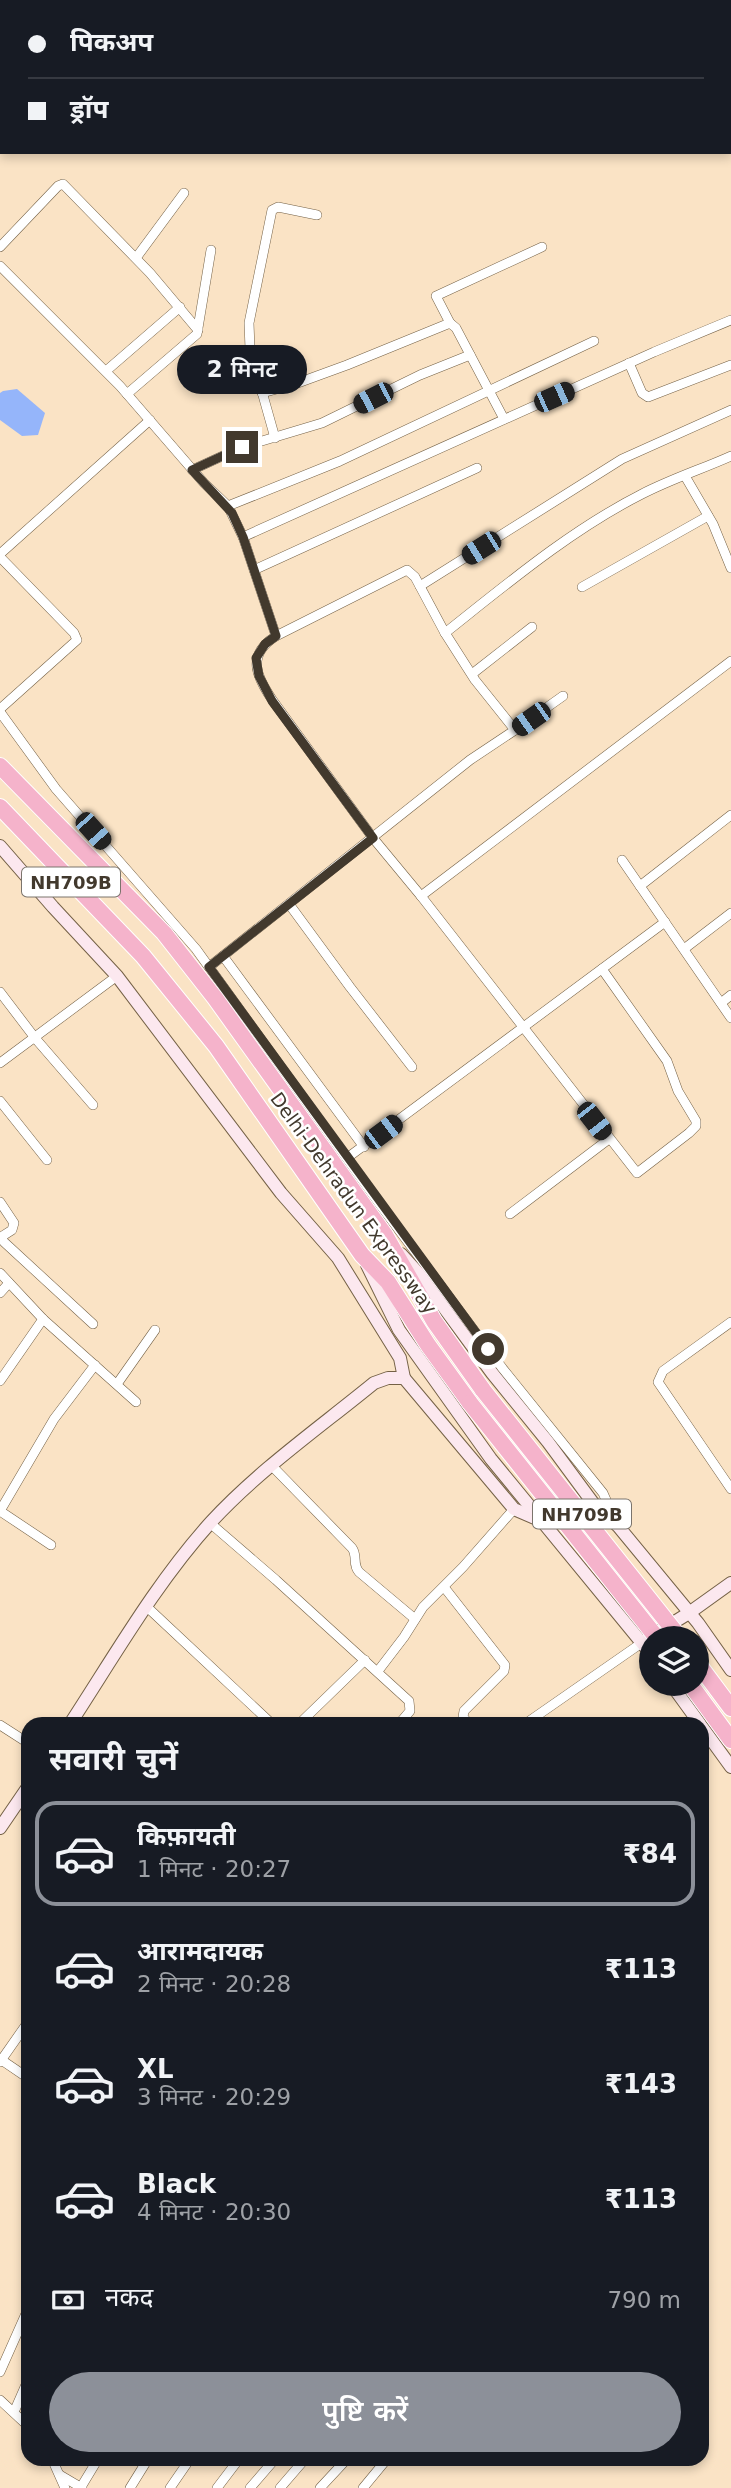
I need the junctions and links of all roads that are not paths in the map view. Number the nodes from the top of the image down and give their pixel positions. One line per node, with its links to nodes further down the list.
1 (184, 193): 6 (street)
2 (317, 215): 18 (street)
3 (0, 247): 6 (street)
4 (542, 247): 9 (street)
5 (211, 250): 11 (street)
6 (136, 258): 8 (street)
7 (0, 266): 16 (street)
8 (180, 307): 11 (street); 16 (street)
9 (450, 323): 13 (street); 18 (street)
10 (730, 324): 14 (street)
11 (198, 330): 19 (street)
12 (594, 341): 17 (street)
13 (470, 355): 17 (street); 23 (street)
14 (629, 363): 15 (street); 21 (street)
15 (731, 365)
16 (106, 371): 19 (street)
17 (489, 391): 21 (street); 28 (street)
18 (262, 393): 23 (street)
19 (127, 394): 22 (street)
20 (731, 410): 34 (street)
21 (504, 419): 30 (street)
22 (150, 420): 26 (street); 31 (street)
23 (275, 438): 26 (street)
24 (731, 456): 27 (street)
25 (477, 468): 33 (street)
26 (192, 470): 28 (street)
27 (685, 476): 29 (street); 37 (street)
28 (228, 506): 30 (street)
29 (708, 516): 32 (street); 35 (street)
30 (243, 537): 33 (street)
31 (0, 556): 42 (street)
32 (731, 568)
33 (254, 570): 38 (street)
34 (420, 586): 37 (street); 38 (street)
35 (582, 587)
36 (533, 627): 40 (street)
37 (445, 632): 40 (street)
38 (276, 636): 47 (street)
39 (731, 661): 51 (street)
40 (472, 674): 43 (street)
41 (563, 696): 43 (street)
42 (0, 711): 57 (street)
43 (515, 730): 47 (street)
44 (0, 766): 76 (highway, Delhi-Dehradun Expressway / NH709B)
45 (0, 807): 78 (highway, Delhi-Dehradun Expressway / NH709B)
46 (731, 815): 50 (street)
47 (373, 838): 51 (street); 52 (street)
48 (0, 846): 59 (street)
49 (622, 860): 50 (street)
50 (640, 886): 54 (street)
51 (421, 896): 64 (street)
52 (289, 904): 56 (street); 67 (street)
53 (731, 913): 55 (street)
54 (665, 922): 55 (street); 58 (street)
55 (684, 949): 62 (street)
56 (223, 956): 57 (street); 71 (street)
57 (209, 967): 72 (street)
58 (602, 969): 64 (street); 70 (street)
59 (117, 976): 65 (street); 87 (street)
60 (0, 992): 65 (street)
61 (731, 995): 62 (street)
62 (721, 1003): 63 (street)
63 (731, 1018)
64 (523, 1028): 70 (street); 71 (street)
65 (35, 1038): 66 (street); 69 (street)
66 (0, 1063)
67 (412, 1066)
68 (0, 1101): 73 (street)
69 (93, 1105)
70 (608, 1139): 75 (street)
71 (364, 1146): 72 (street)
72 (347, 1158): 97 (street)
73 (47, 1160)
74 (0, 1202): 77 (street)
75 (510, 1213)
76 (385, 1235): 97 (street); 105 (highway, Delhi-Dehradun Expressway / NH709B, bridge)
77 (1, 1238): 84 (street)
78 (362, 1255): 95 (street); 104 (highway, Delhi-Dehradun Expressway / NH709B, bridge)
79 (0, 1273): 80 (street)
80 (9, 1283): 81 (street); 82 (street)
81 (0, 1293)
82 (43, 1319): 86 (street); 88 (street)
83 (731, 1322): 92 (street)
84 (93, 1324)
85 (155, 1330): 89 (street)
86 (95, 1364): 89 (street); 94 (street)
87 (404, 1378): 91 (street); 93 (street)
88 (0, 1381)
89 (117, 1384): 90 (street)
90 (136, 1402)
91 (272, 1466): 96 (street); 103 (street)
92 (731, 1489)
93 (514, 1509): 95 (street); 100 (street)
94 (0, 1511): 98 (street)
95 (544, 1522): 107 (street)
96 (211, 1523): 101 (street); 109 (street)
97 (618, 1526): 102 (street)
98 (51, 1545)
99 (731, 1583): 102 (street)
100 (444, 1587): 103 (street); 120 (street)
101 (147, 1607): 116 (street); 117 (street)
102 (689, 1613): 106 (street); 110 (street)
103 (415, 1619): 111 (street)
104 (639, 1626)
105 (670, 1626)
106 (670, 1626)
107 (639, 1628)
108 (639, 1647): 121 (street)
109 (365, 1660): 111 (street); 118 (street)
110 (731, 1670)
111 (378, 1671): 119 (street)
112 (709, 1678): 115 (highway)
113 (680, 1696): 122 (street)
114 (699, 1696): 126 (highway)
115 (731, 1708)
116 (75, 1717)
117 (265, 1717)
118 (306, 1717)
119 (405, 1717)
120 (463, 1717)
121 (535, 1717)
122 (695, 1717)
123 (0, 1725): 125 (street)
124 (709, 1736): 127 (street)
125 (21, 1738)
126 (731, 1740)
127 (731, 1767)
128 (21, 1797): 129 (street)
129 (0, 1828)
130 (21, 2032): 131 (street)
131 (1, 2060): 132 (street)
132 (21, 2073)
133 (21, 2325): 134 (street)
134 (0, 2372)
135 (21, 2395): 137 (street)
136 (0, 2400): 137 (street)
137 (13, 2412): 138 (street)
138 (21, 2419)
139 (56, 2466): 149 (street)
140 (61, 2466): 149 (street)
141 (94, 2466): 151 (street)
142 (144, 2466): 152 (street)
143 (185, 2466): 153 (street)
144 (234, 2466): 154 (street)
145 (269, 2466): 155 (street)
146 (299, 2466): 156 (street)
147 (340, 2466): 157 (street)
148 (381, 2466): 158 (street)
149 (59, 2472): 150 (street); 151 (street)
150 (65, 2488)
151 (82, 2488)
152 (130, 2488)
153 (170, 2488)
154 (217, 2488)
155 (250, 2488)
156 (280, 2488)
157 (320, 2488)
158 (363, 2488)

